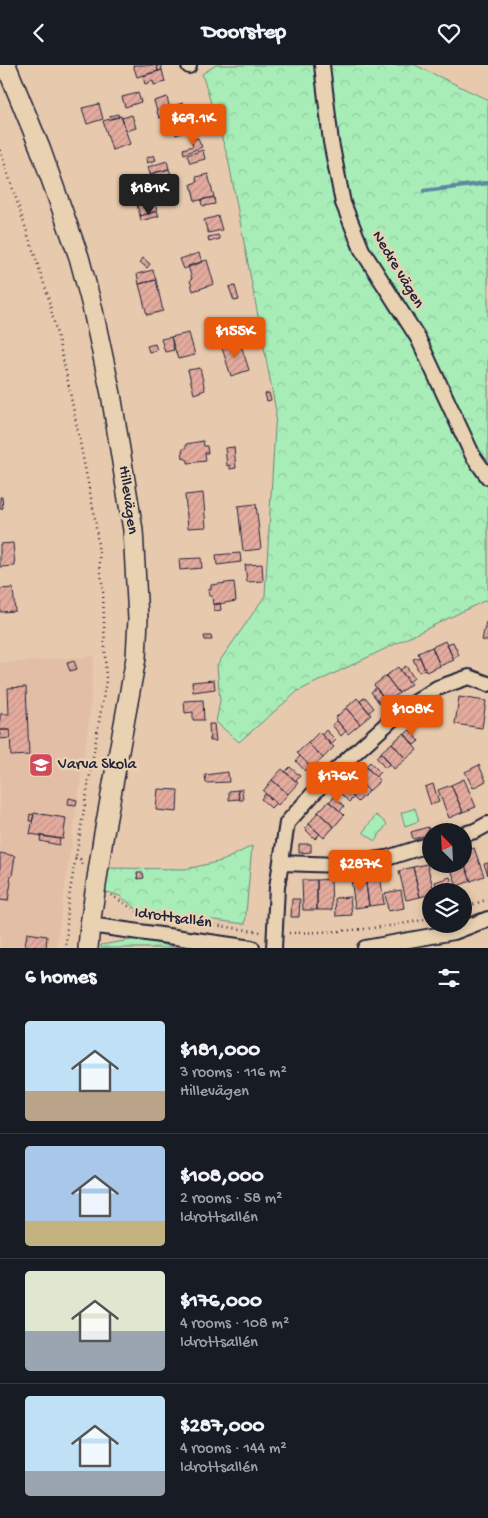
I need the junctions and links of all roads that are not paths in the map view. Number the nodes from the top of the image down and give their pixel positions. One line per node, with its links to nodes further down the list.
1 (6, 65): 10 (street, Hillevägen)
2 (322, 65): 3 (street, Nedre vägen)
3 (488, 477)
4 (488, 684): 8 (street)
5 (488, 824): 6 (street)
6 (472, 832)
7 (422, 847): 8 (street)
8 (282, 863): 13 (street)
9 (488, 919): 14 (street)
10 (90, 925): 11 (street, Hillevägen); 12 (street, Idrottsallén)
11 (88, 948)
12 (252, 948)
13 (274, 948)
14 (365, 948)

